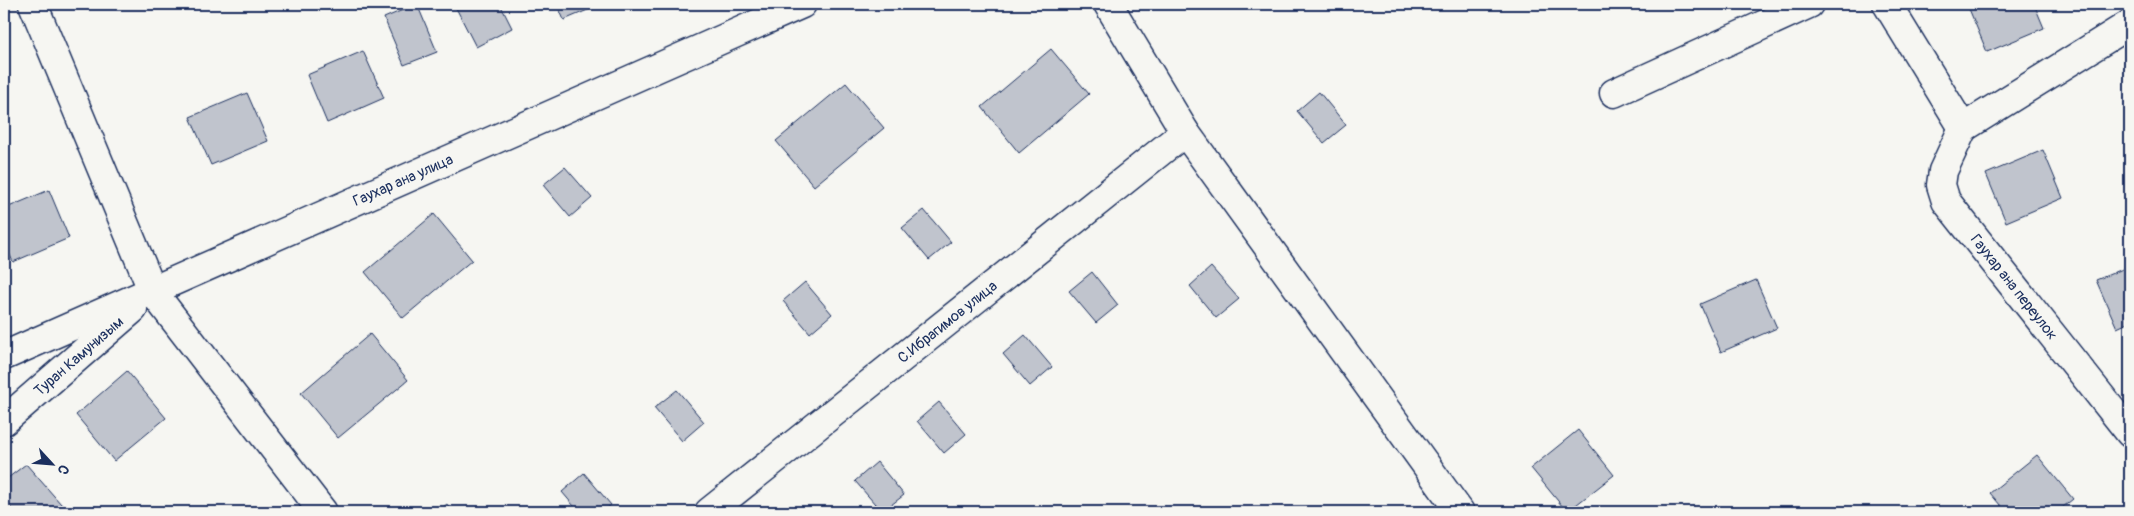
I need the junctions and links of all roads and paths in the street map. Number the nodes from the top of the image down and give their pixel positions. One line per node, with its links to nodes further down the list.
1 (33, 4): 10 (street)
2 (802, 4): 10 (street, Гаухар ана улица)
3 (1108, 4): 9 (street)
4 (1809, 4): 7 (street)
5 (1887, 4): 8 (street)
6 (2130, 24): 8 (street)
7 (1614, 94)
8 (1963, 128): 13 (street, Гаухар ана переулок)
9 (1185, 132): 15 (street, С.Ибрагимов улица); 16 (street)
10 (154, 292): 11 (street, Гаухар ана улица); 12 (street, Туран Камунизым); 14 (street)
11 (4, 356)
12 (4, 421)
13 (2130, 433)
14 (323, 512)
15 (709, 512)
16 (1460, 512)

